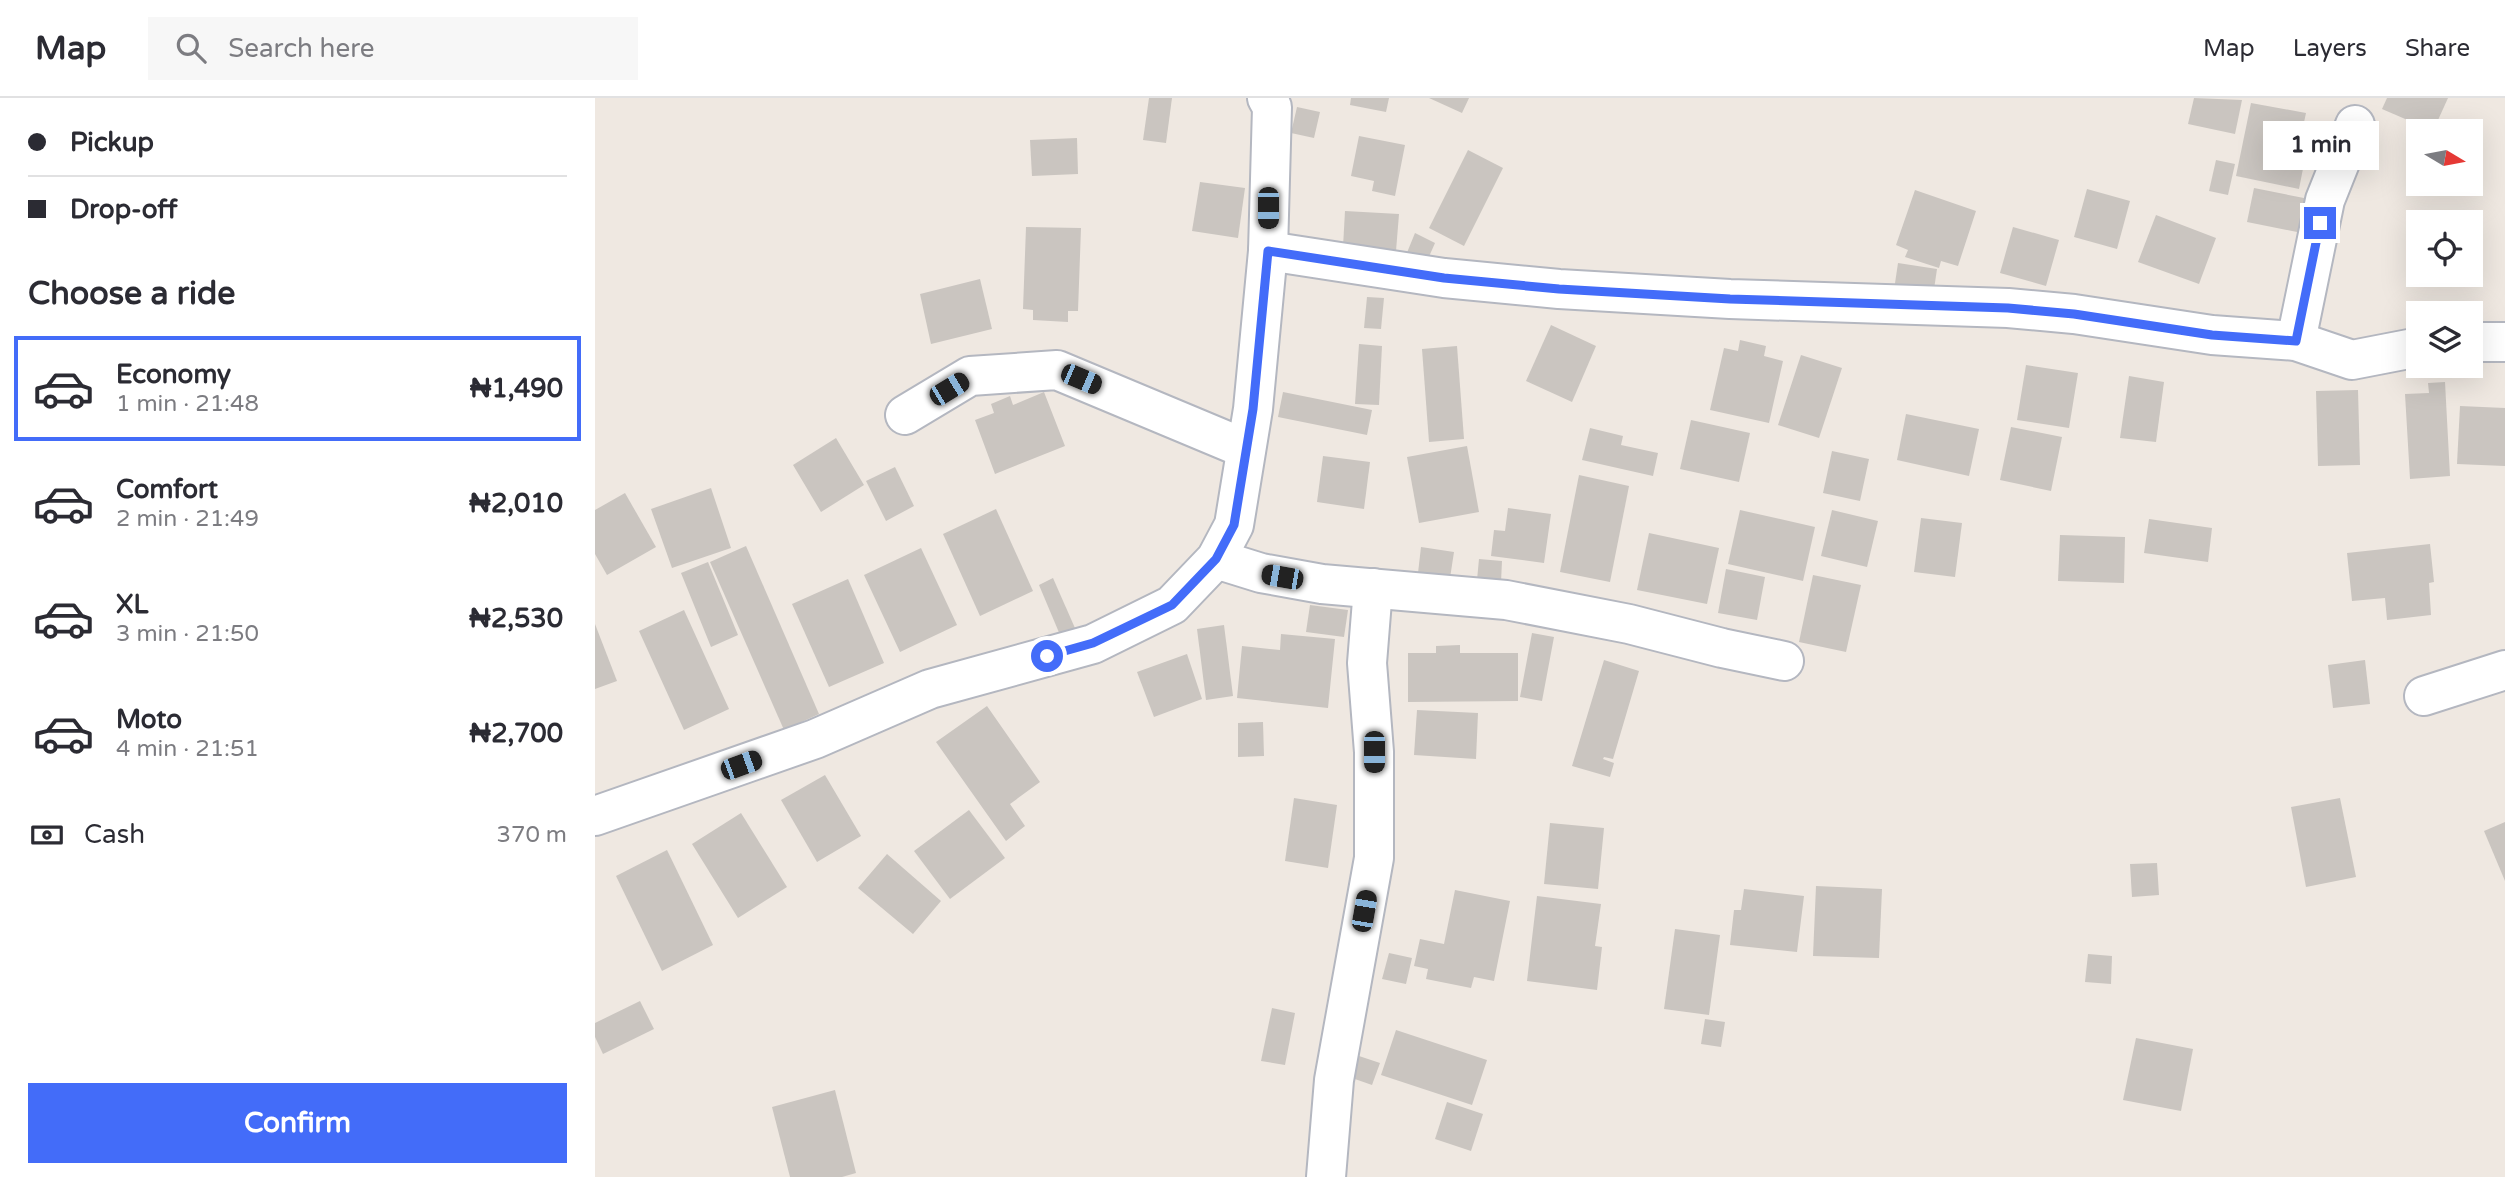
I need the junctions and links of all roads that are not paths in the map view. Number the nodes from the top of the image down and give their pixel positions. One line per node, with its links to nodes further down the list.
1 (1275, 101): 3 (street)
2 (2355, 124): 4 (street)
3 (1268, 251): 4 (street); 9 (street)
4 (2296, 341): 7 (street)
5 (2483, 342): 6 (street)
6 (2505, 342)
7 (2406, 350)
8 (905, 415): 9 (street)
9 (1246, 449): 10 (street)
10 (1216, 559): 11 (street); 15 (street)
11 (1373, 587): 12 (street); 16 (street)
12 (1784, 661)
13 (2505, 670): 14 (street)
14 (2424, 695)
15 (595, 816)
16 (1326, 1177)

